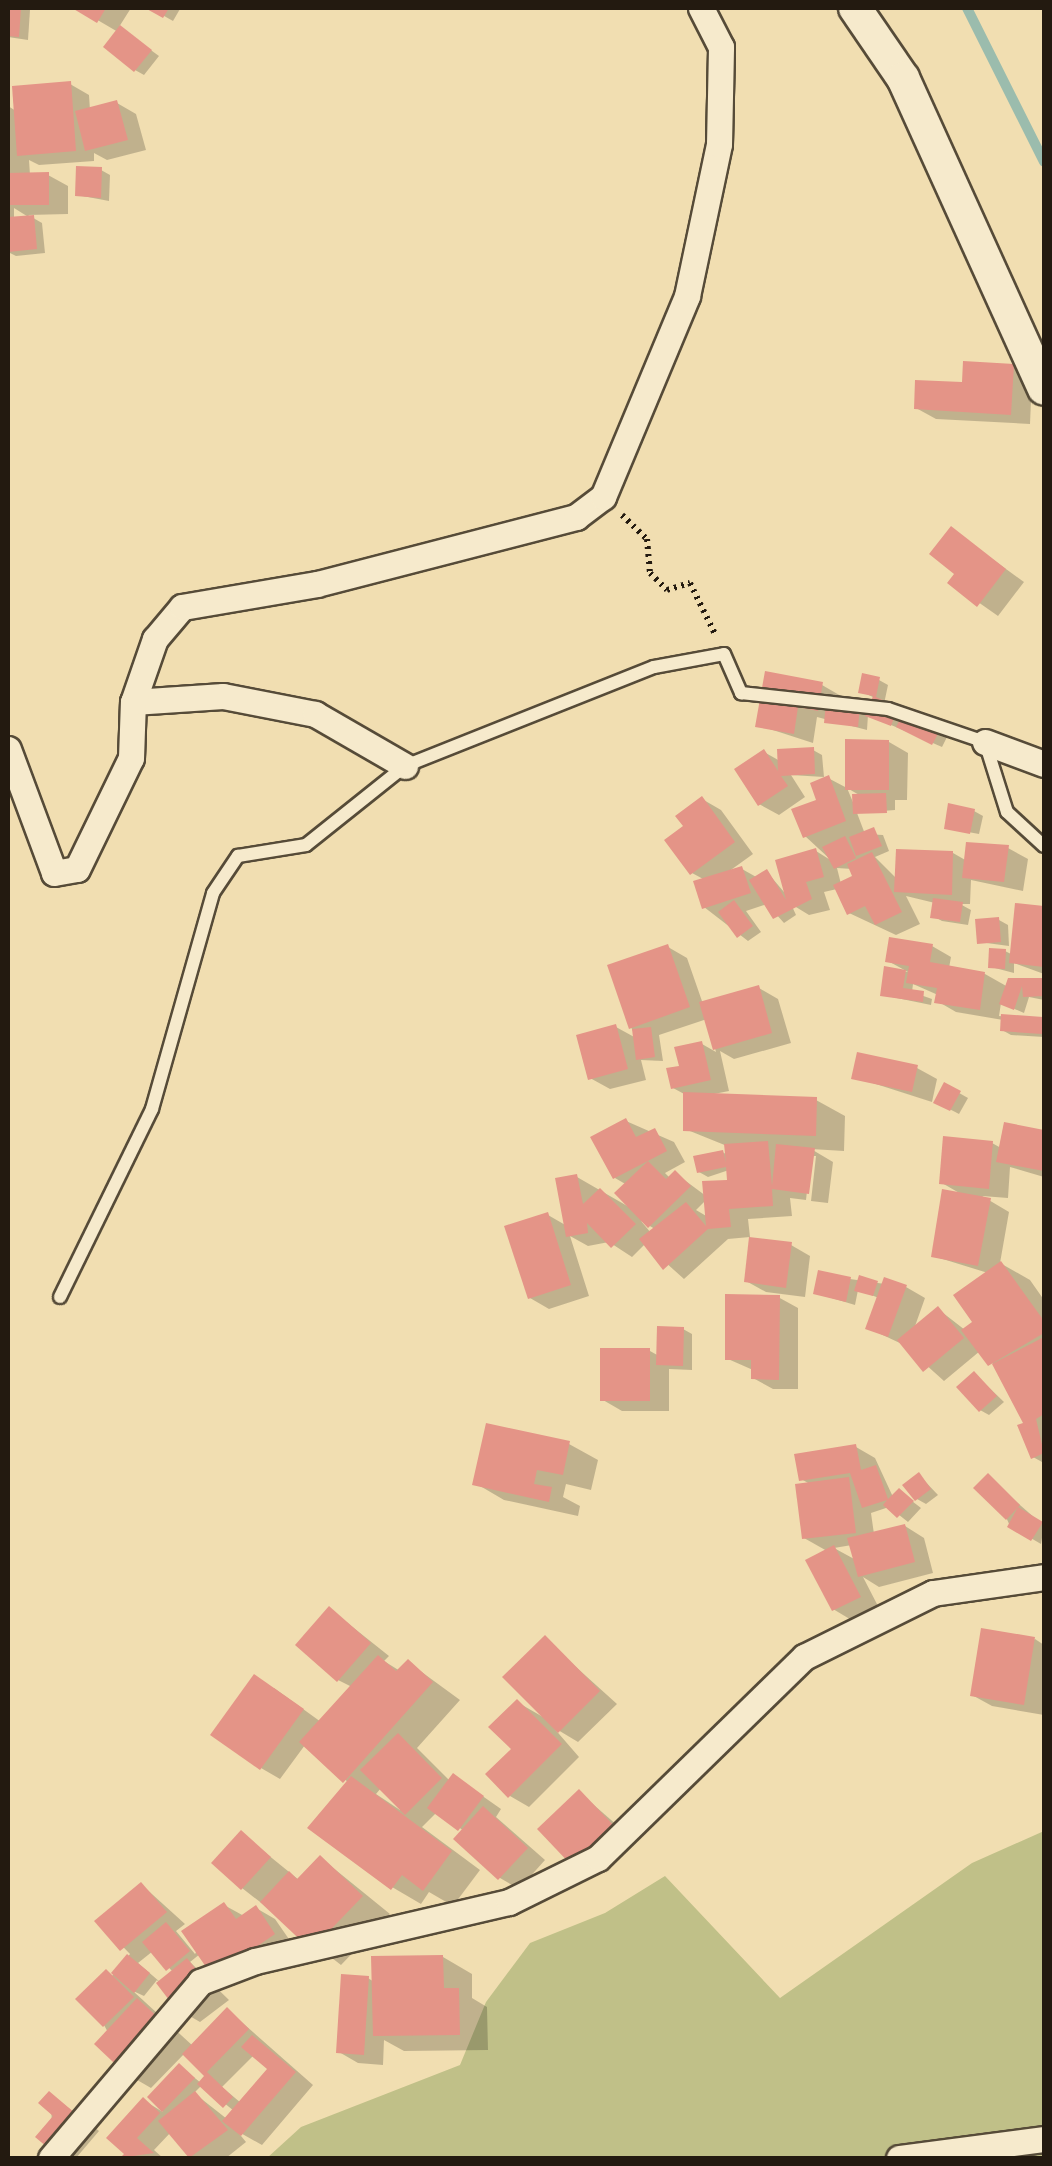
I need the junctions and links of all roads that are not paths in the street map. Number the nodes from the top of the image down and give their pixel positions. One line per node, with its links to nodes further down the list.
1 (701, 8): 4 (street)
2 (855, 8): 3 (street)
3 (1044, 389)
4 (134, 702): 6 (street); 8 (street)
5 (986, 742): 7 (street); 8 (lane); 9 (lane)
6 (8, 750)
7 (1044, 764)
8 (405, 766): 10 (lane)
9 (1044, 846)
10 (60, 1298)
11 (1044, 1577): 13 (street)
12 (1044, 2139): 14 (street)
13 (51, 2158)
14 (899, 2158)

